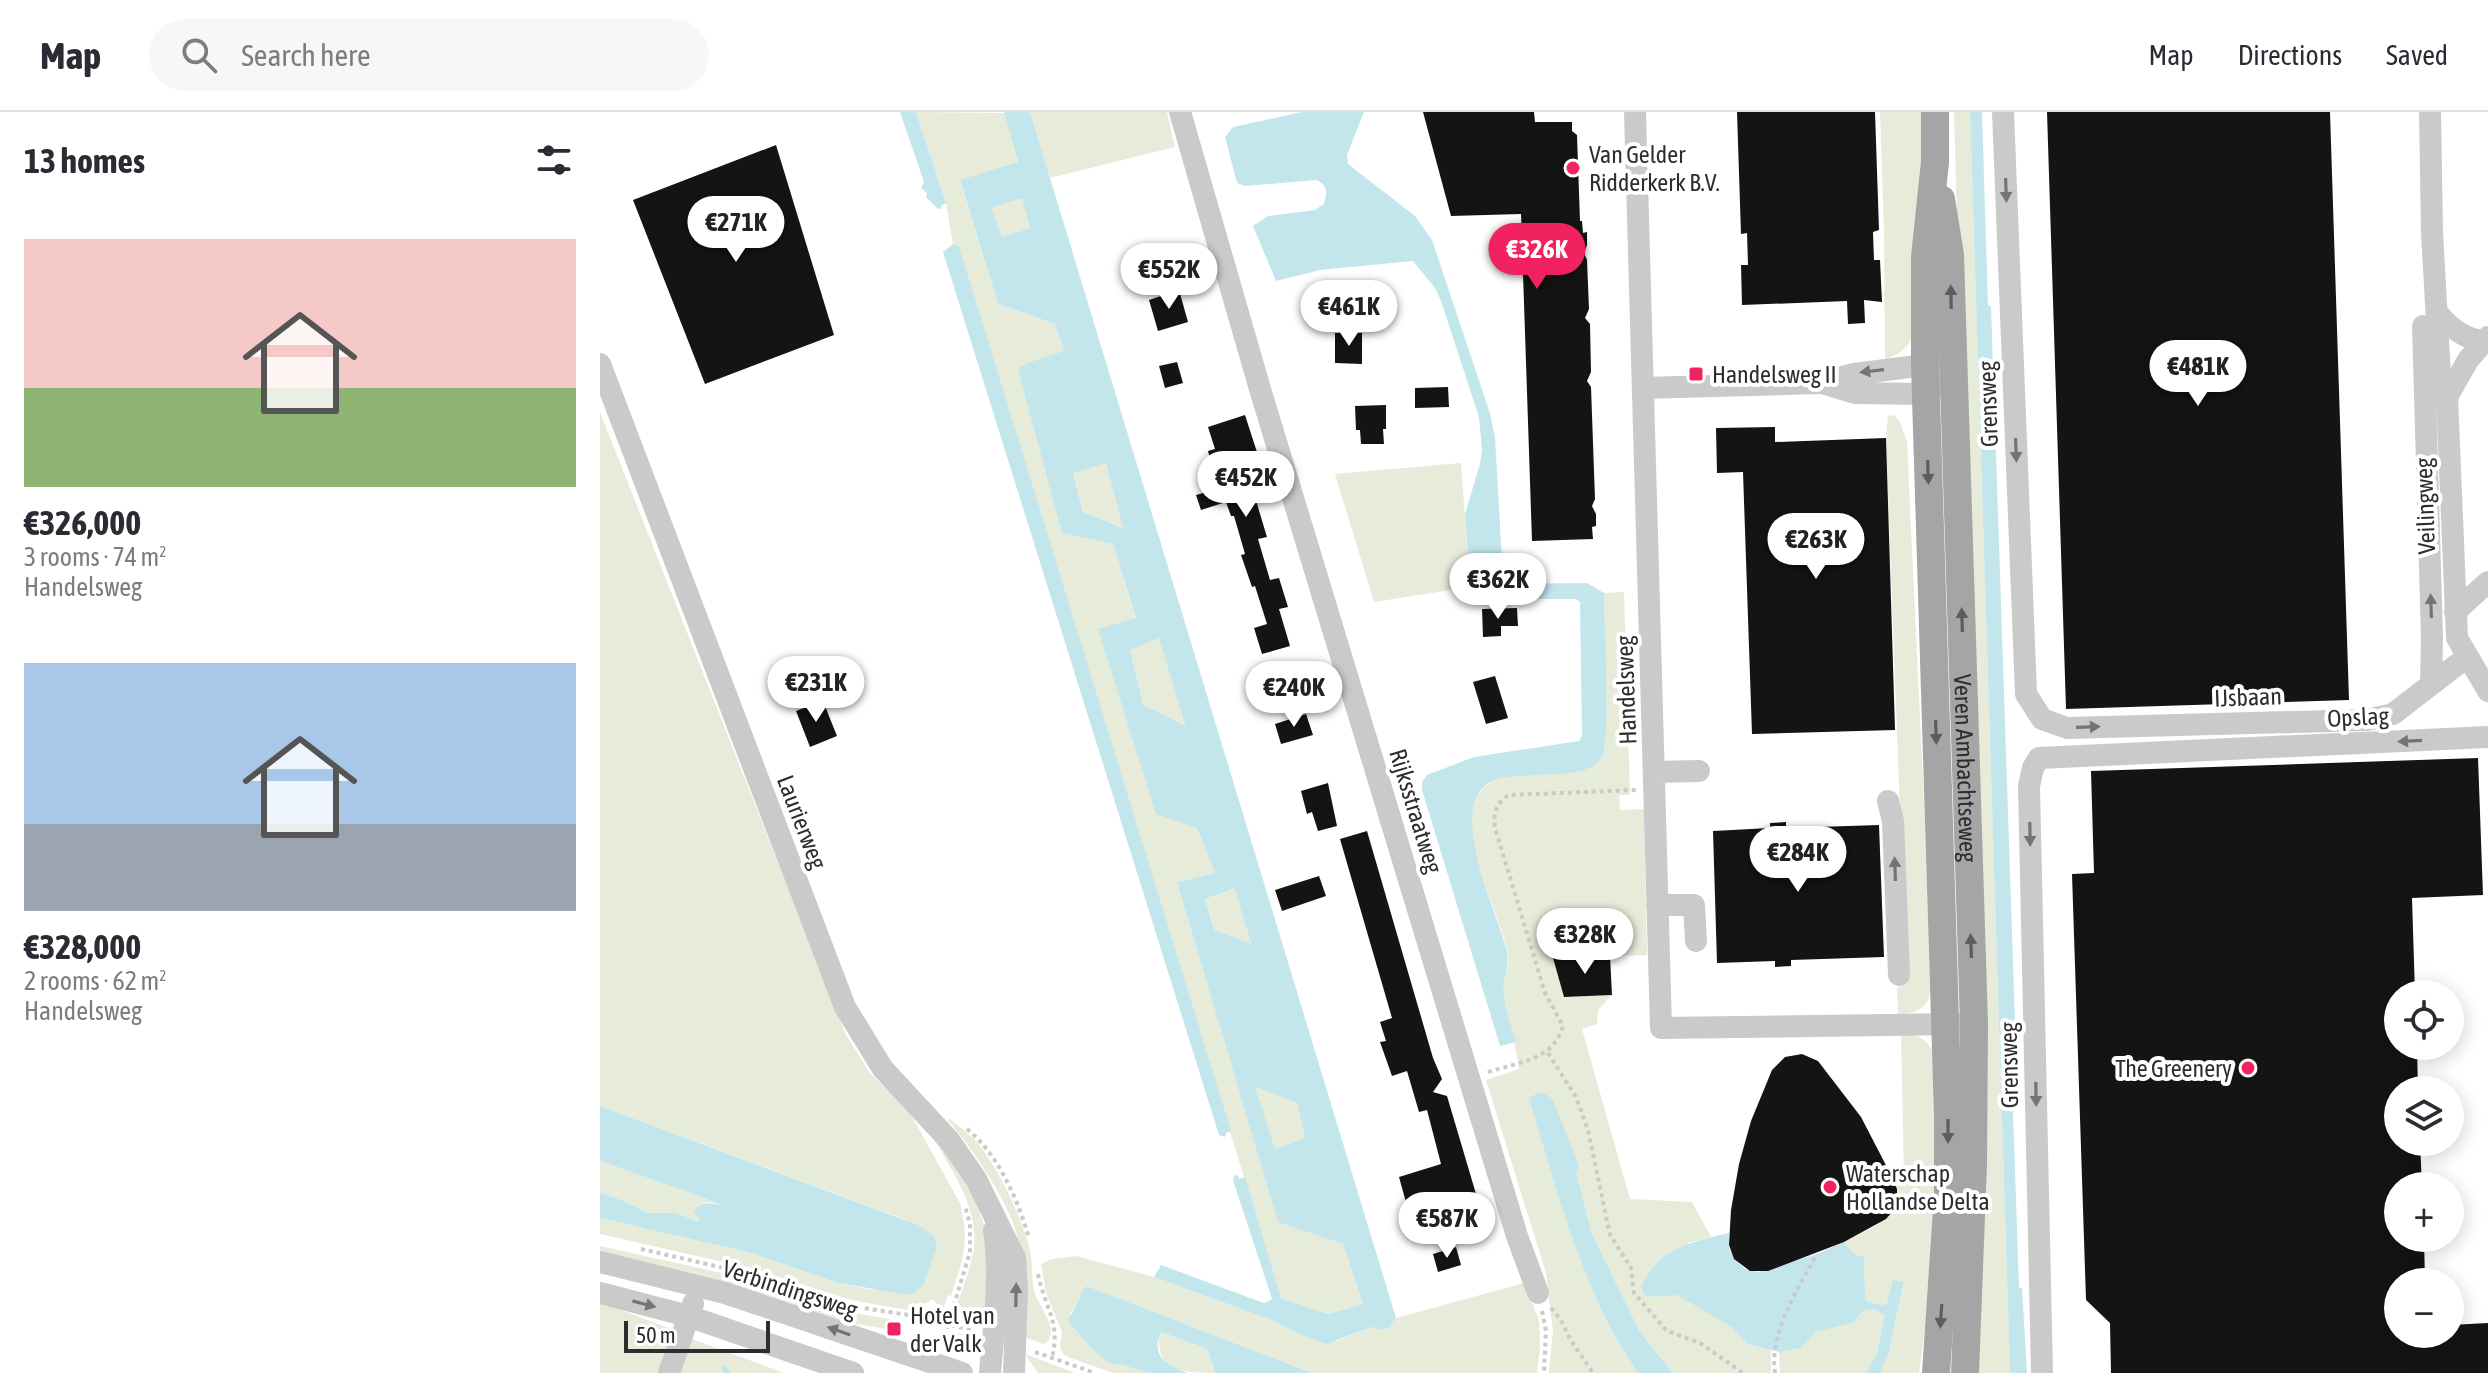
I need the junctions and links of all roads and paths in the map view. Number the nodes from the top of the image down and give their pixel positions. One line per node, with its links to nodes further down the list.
1 (1180, 112): 34 (street, Rijksstraatweg)
2 (1635, 112): 14 (street, Handelsweg)
3 (1935, 112): 7 (main road, Veren Ambachtseweg)
4 (2003, 112): 22 (street, Grensweg, one-way to 22)
5 (2416, 112): 20 (street, one-way to 5)
6 (2430, 112): 8 (street, Veilingweg)
7 (1935, 162): 11 (main road, Veren Ambachtseweg); 12 (main road, Veren Ambachtseweg, one-way to 7)
8 (2437, 312): 9 (street); 16 (street, Veilingweg)
9 (2487, 339): 16 (street)
10 (600, 364): 36 (street, Laurierweg)
11 (1925, 365): 12 (street); 13 (street, one-way to 13); 15 (main road, Veren Ambachtseweg)
12 (1953, 375): 15 (street); 31 (main road, Veren Ambachtseweg, one-way to 12)
13 (1820, 383): 14 (street); 15 (street)
14 (1643, 388): 26 (street, Handelsweg)
15 (1926, 394): 32 (main road, Veren Ambachtseweg, one-way to 32)
16 (2447, 397): 18 (street, Veilingweg)
17 (2488, 582): 18 (street)
18 (2455, 612): 19 (street, Veilingweg)
19 (2467, 657): 20 (street, IJsbaan); 21 (street, Veilingweg)
20 (2431, 684): 22 (street, IJsbaan, one-way to 20)
21 (2488, 691)
22 (2026, 694)
23 (2488, 737): 24 (street, Opslag, one-way to 24)
24 (2039, 758): 57 (street, Grensweg, one-way to 57)
25 (1699, 771): 26 (street)
26 (1655, 781): 28 (street, Handelsweg); 33 (path)
27 (1888, 801): 30 (street, one-way to 27)
28 (1657, 905): 29 (street); 32 (street, Handelsweg)
29 (1696, 941)
30 (1899, 975)
31 (1974, 1024): 32 (street); 56 (main road, Veren Ambachtseweg)
32 (1945, 1025): 55 (main road, Veren Ambachtseweg, one-way to 55)
33 (1548, 1053): 34 (path); 53 (path)
34 (1470, 1077): 42 (street, Rijksstraatweg)
35 (964, 1205): 37 (path, Verbindingsweg)
36 (992, 1209): 48 (street, Laurierweg); 49 (street, Laurierweg, one-way to 36)
37 (629, 1246)
38 (1817, 1254): 54 (path)
39 (600, 1262): 40 (street, Verbindingsweg)
40 (699, 1287): 43 (street); 47 (street, Verbindingsweg, one-way to 40)
41 (600, 1293): 43 (street, one-way to 43)
42 (1538, 1293): 51 (path); 52 (path)
43 (688, 1316): 45 (street); 46 (street)
44 (1052, 1358): 50 (path)
45 (669, 1373)
46 (853, 1373)
47 (962, 1373)
48 (990, 1373)
49 (1014, 1373)
50 (1095, 1373)
51 (1544, 1373)
52 (1593, 1373)
53 (1743, 1373)
54 (1775, 1373)
55 (1936, 1373)
56 (1965, 1373)
57 (2042, 1373)

